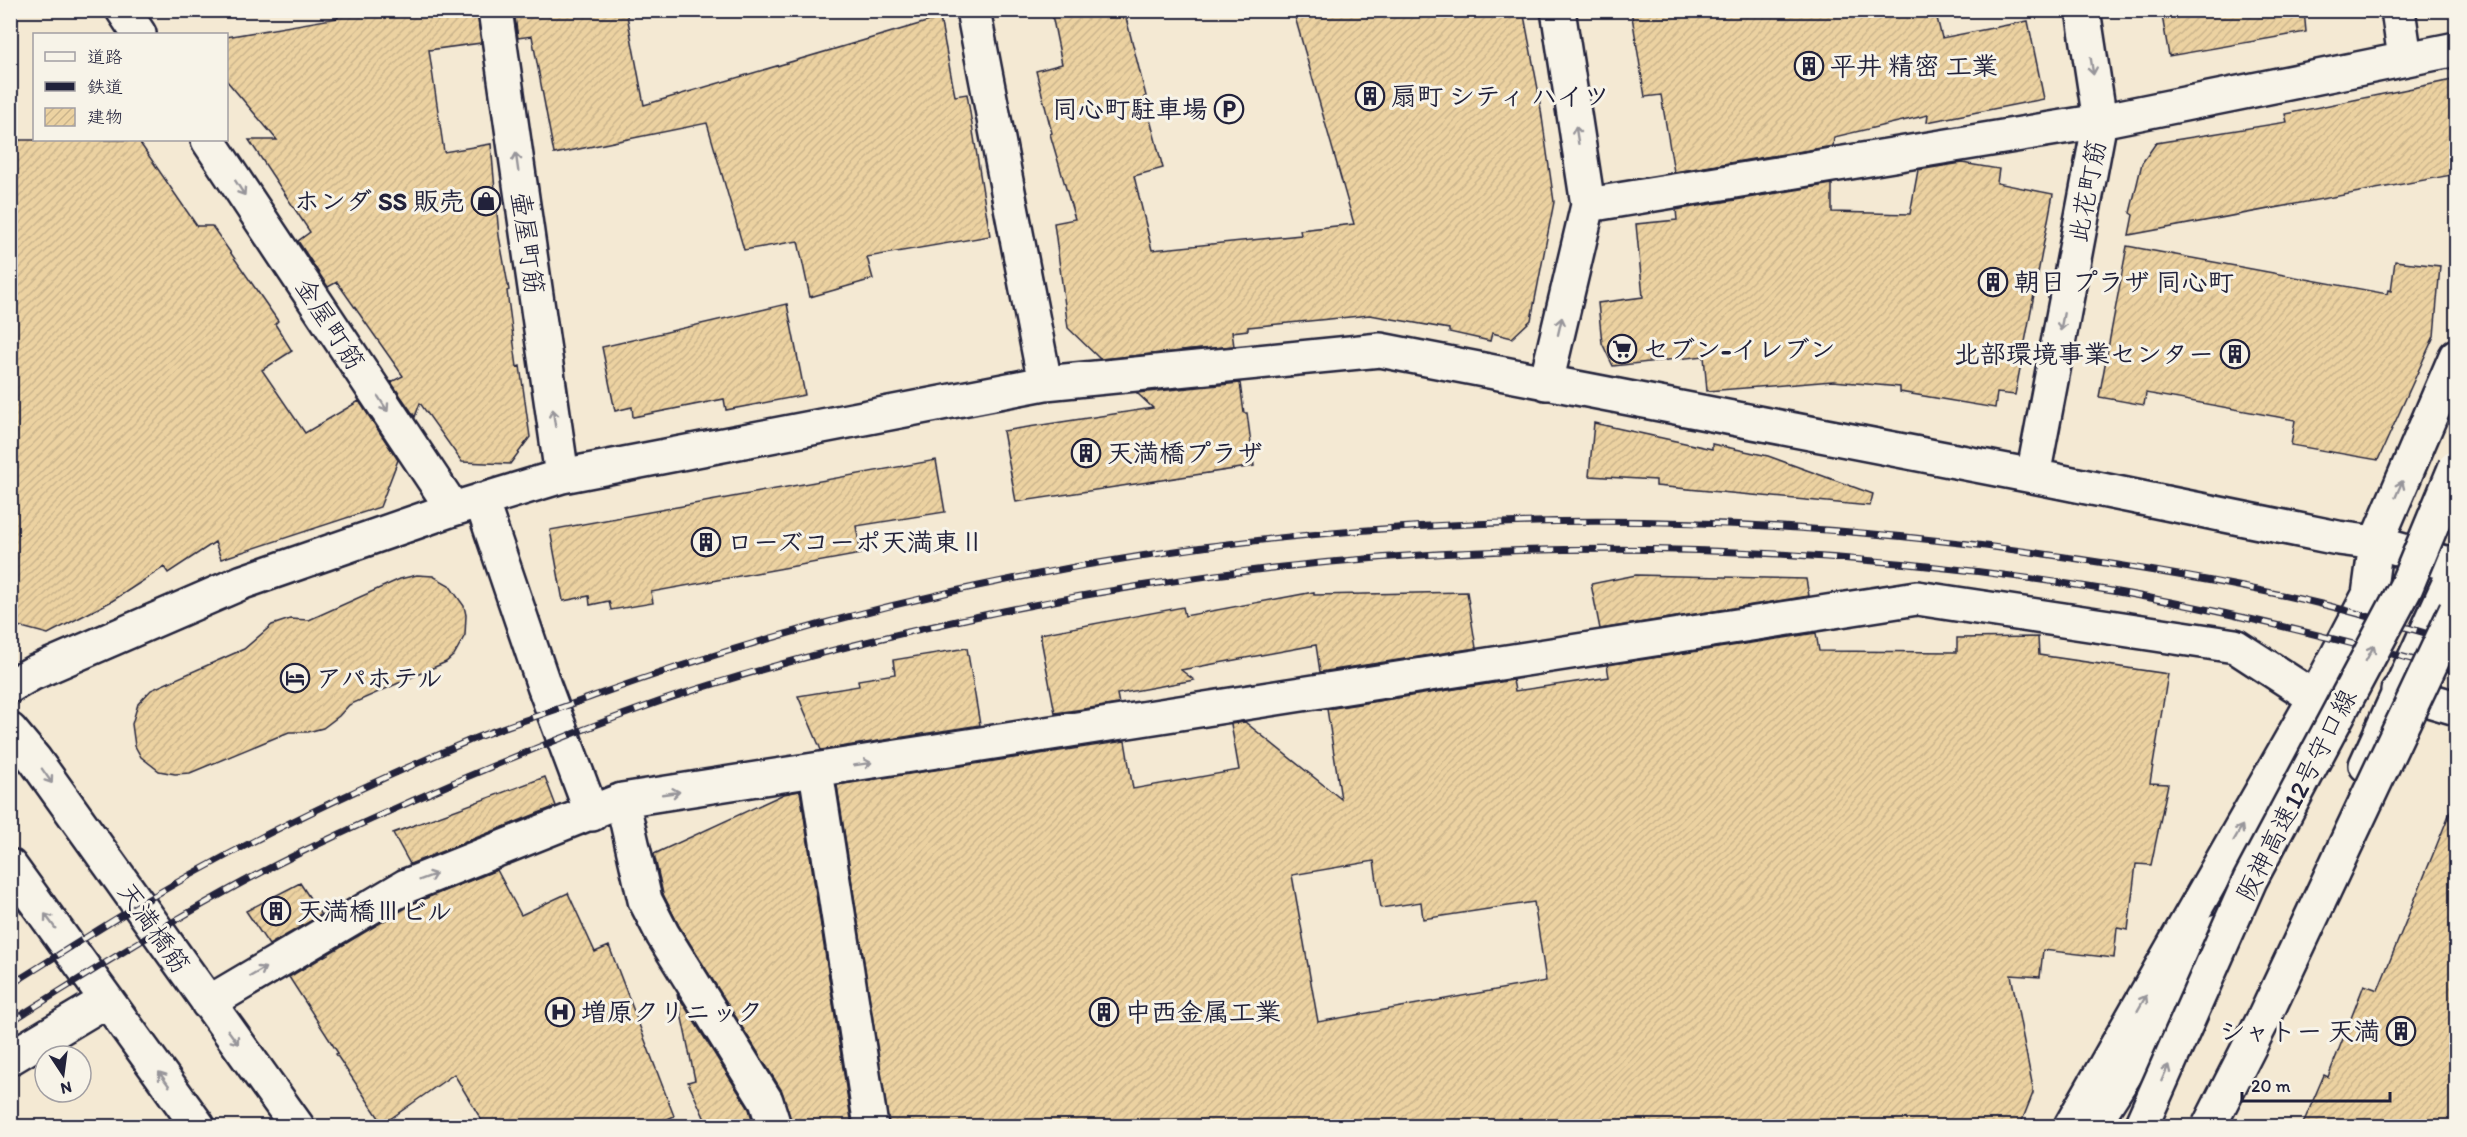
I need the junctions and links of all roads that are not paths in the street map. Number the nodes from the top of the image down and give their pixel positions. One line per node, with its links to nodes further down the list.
1 (123, 10): 7 (main road)
2 (495, 10): 17 (main road, 壷屋町筋, one-way to 2)
3 (973, 10): 14 (main road)
4 (1558, 10): 12 (main road, one-way to 4)
5 (2083, 10): 10 (main road, 此花町筋, one-way to 10)
6 (2397, 10): 9 (main road)
7 (138, 33)
8 (2457, 49): 9 (main road)
9 (2405, 58): 10 (main road)
10 (2100, 120): 12 (main road); 18 (main road, 此花町筋, one-way to 18)
11 (209, 141): 19 (main road, 金屋町筋, one-way to 19)
12 (1588, 205): 15 (main road, one-way to 12)
13 (2457, 356): 20 (main road, one-way to 13)
14 (1045, 383): 15 (main road); 17 (main road)
15 (1546, 383): 18 (main road)
16 (2457, 466): 32 (main road, 阪神高速12号守口線, one-way to 16, bridge)
17 (562, 476): 19 (main road)
18 (2033, 476): 20 (main road)
19 (467, 505): 23 (main road); 30 (main road, 金屋町筋)
20 (2376, 543): 21 (main road); 25 (main road)
21 (2457, 567): 24 (main road)
22 (2457, 610): 43 (main road, bridge)
23 (10, 686)
24 (2398, 692): 26 (main road); 43 (main road)
25 (2315, 698): 28 (main road, one-way to 25); 40 (main road, one-way to 25)
26 (2457, 708)
27 (10, 730): 34 (main road, 天満橋筋, one-way to 34)
28 (816, 771): 29 (main road, one-way to 28); 39 (main road)
29 (622, 800): 30 (main road); 38 (main road)
30 (592, 814): 34 (main road, one-way to 30)
31 (10, 866): 33 (main road, one-way to 31)
32 (2250, 880): 41 (main road, bridge); 42 (main road, 阪神高速12号守口線, one-way to 32, bridge)
33 (107, 1000): 35 (main road); 36 (main road, one-way to 33)
34 (208, 1002): 37 (main road, 天満橋筋, one-way to 37)
35 (10, 1058)
36 (198, 1126)
37 (297, 1126)
38 (774, 1126)
39 (871, 1126)
40 (2071, 1126)
41 (2092, 1126)
42 (2141, 1126)
43 (2210, 1126)

